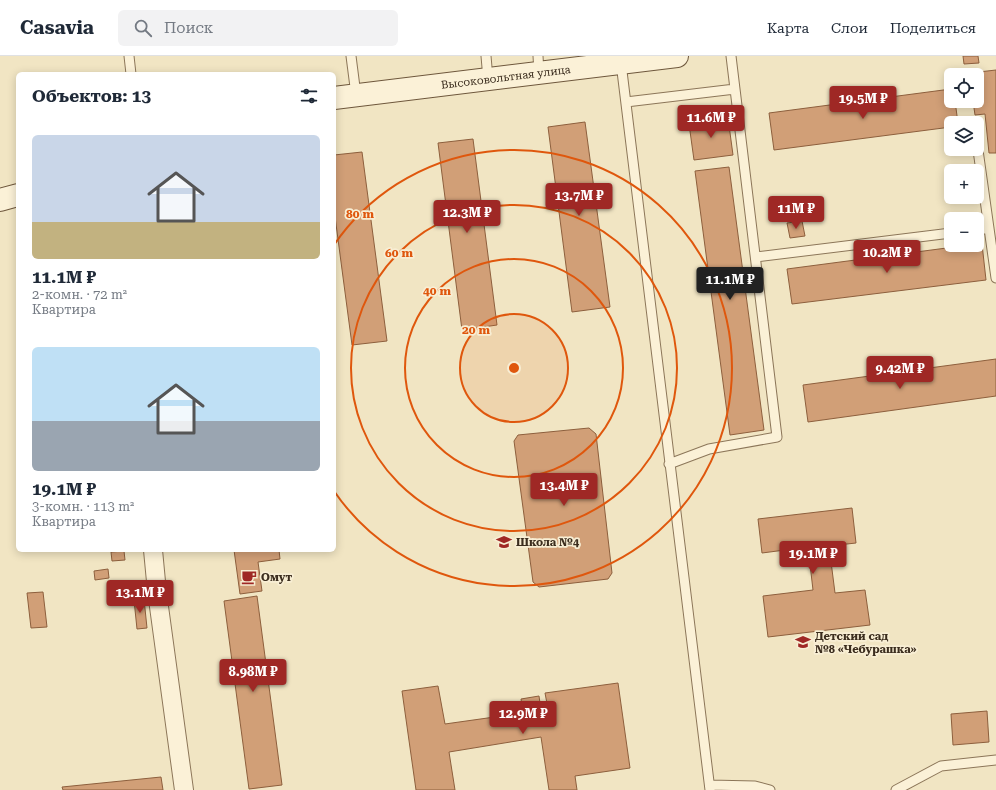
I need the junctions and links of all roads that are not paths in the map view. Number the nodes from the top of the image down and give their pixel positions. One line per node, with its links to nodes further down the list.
1 (129, 56): 8 (lane)
2 (352, 56): 11 (lane)
3 (486, 56): 9 (lane)
4 (678, 56): 6 (main road, Высоковольтная улица)
5 (731, 56): 10 (lane)
6 (621, 63): 7 (main road, Высоковольтная улица); 13 (lane)
7 (538, 64): 9 (main road, Высоковольтная улица)
8 (131, 72)
9 (488, 79): 11 (main road, Высоковольтная улица)
10 (735, 89): 13 (lane); 20 (lane)
11 (356, 95): 12 (main road, Высоковольтная улица)
12 (336, 98)
13 (626, 102): 22 (lane)
14 (979, 156): 17 (lane)
15 (16, 196): 16 (main road)
16 (0, 200)
17 (989, 228): 18 (lane); 21 (lane)
18 (984, 229)
19 (944, 234): 20 (lane)
20 (756, 257): 22 (lane)
21 (996, 278)
22 (669, 464): 25 (lane)
23 (153, 552): 26 (street)
24 (996, 760): 28 (lane)
25 (710, 788): 27 (lane)
26 (184, 790)
27 (770, 790)
28 (896, 790)

